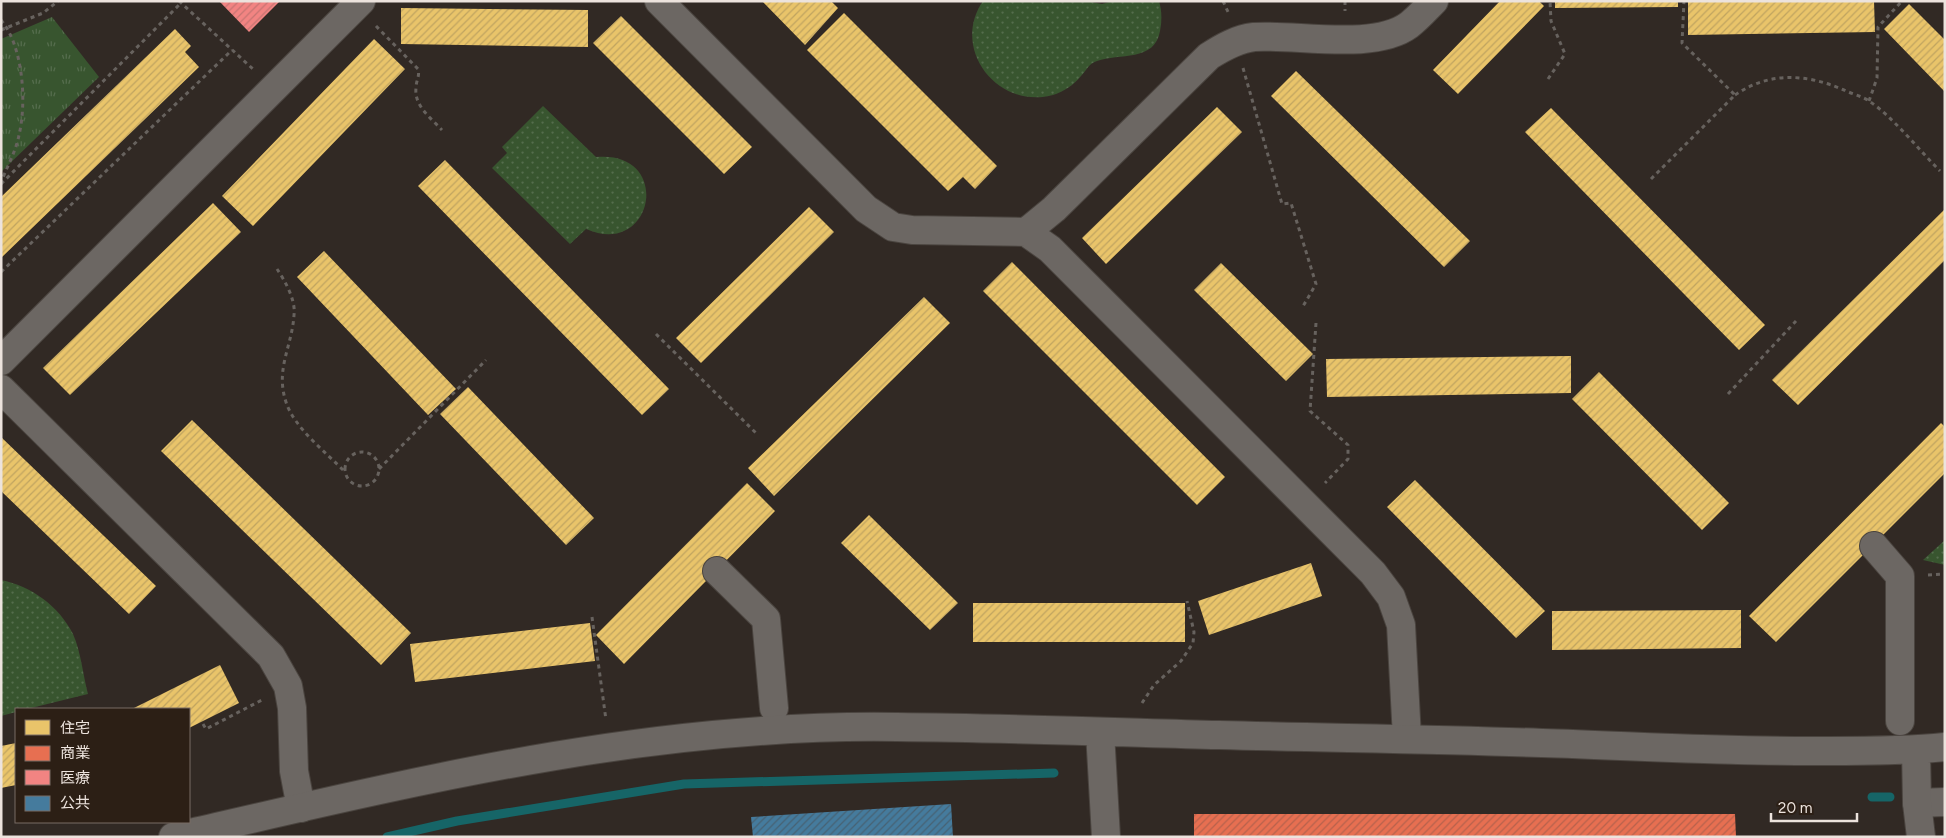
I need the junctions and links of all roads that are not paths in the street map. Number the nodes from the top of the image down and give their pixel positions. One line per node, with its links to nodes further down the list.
1 (659, 1): 4 (street)
2 (1434, 1): 4 (street)
3 (358, 4): 5 (street)
4 (1026, 232): 12 (street)
5 (1, 361)
6 (1, 389): 17 (street)
7 (1874, 546): 10 (street)
8 (717, 571): 9 (street)
9 (774, 708)
10 (1900, 721)
11 (1100, 732): 12 (street); 17 (street); 19 (street)
12 (1407, 738): 14 (street)
13 (1945, 747): 14 (street)
14 (1916, 750): 16 (street)
15 (1945, 802): 16 (street)
16 (1917, 803): 20 (street)
17 (301, 808): 18 (street)
18 (173, 837)
19 (1106, 837)
20 (1921, 837)

